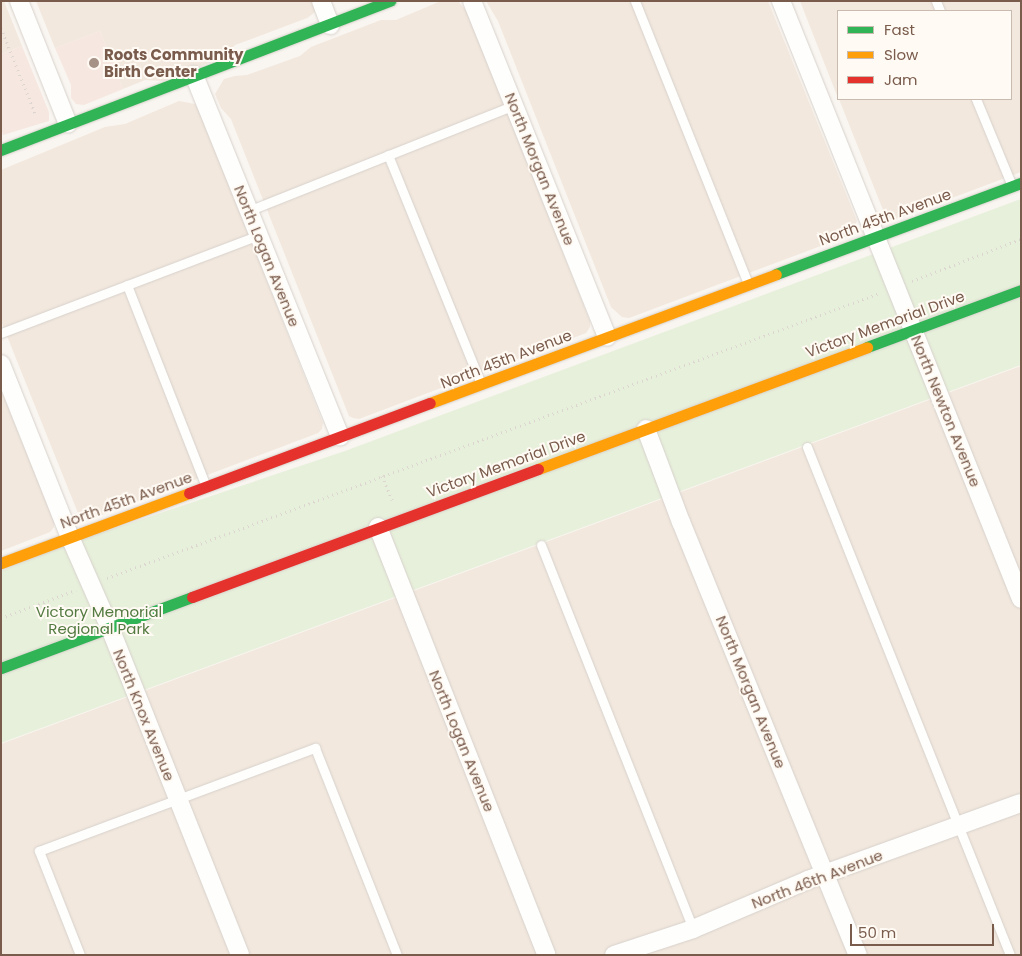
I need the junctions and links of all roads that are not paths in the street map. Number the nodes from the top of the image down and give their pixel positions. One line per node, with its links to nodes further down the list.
1 (19, 1): 11 (street)
2 (320, 1): 7 (street)
3 (390, 1): 7 (street)
4 (472, 1): 10 (street, North Morgan Avenue)
5 (635, 1): 18 (lane)
6 (781, 1): 17 (street, North Newton Avenue)
7 (330, 24): 8 (street)
8 (194, 75): 11 (street); 15 (street, North Logan Avenue)
9 (976, 100): 14 (lane)
10 (514, 105): 13 (lane); 23 (street, North Morgan Avenue)
11 (68, 124): 12 (street)
12 (1, 150)
13 (388, 156): 15 (lane); 25 (lane)
14 (1016, 184): 17 (street, North 45th Avenue)
15 (248, 211): 16 (street, North Logan Avenue)
16 (259, 235): 19 (lane); 27 (street, North Logan Avenue)
17 (876, 236): 18 (street, North 45th Avenue); 21 (street, North Newton Avenue)
18 (749, 284): 23 (street, North 45th Avenue)
19 (127, 285): 22 (lane); 29 (lane)
20 (1021, 290): 21 (street, Victory Memorial Drive)
21 (914, 329): 26 (street, Victory Memorial Drive); 34 (street, North Newton Avenue)
22 (1, 333)
23 (607, 337): 25 (street, North 45th Avenue)
24 (1, 364): 31 (street, North Knox Avenue)
25 (481, 384): 27 (street, North 45th Avenue)
26 (646, 429): 30 (street, Victory Memorial Drive); 40 (street, North Morgan Avenue)
27 (340, 437): 29 (street, North 45th Avenue)
28 (808, 447): 39 (lane)
29 (206, 487): 31 (street, North 45th Avenue)
30 (378, 527): 35 (street, Victory Memorial Drive); 45 (street, North Logan Avenue)
31 (70, 537): 33 (street, North 45th Avenue); 35 (street, North Knox Avenue)
32 (541, 545): 41 (lane)
33 (1, 563)
34 (1021, 599)
35 (110, 628): 36 (street, Victory Memorial Drive); 37 (street, North Knox Avenue)
36 (1, 668)
37 (177, 798): 42 (lane); 43 (street, North Knox Avenue); 44 (lane)
38 (1021, 803): 39 (street, North 46th Avenue)
39 (959, 827): 40 (street, North 46th Avenue); 48 (lane)
40 (825, 874): 41 (street, North 46th Avenue); 47 (street, North Morgan Avenue)
41 (693, 929): 46 (street, North 46th Avenue)
42 (80, 955)
43 (240, 955)
44 (398, 955)
45 (547, 955)
46 (614, 955)
47 (858, 955)
48 (1010, 955)

